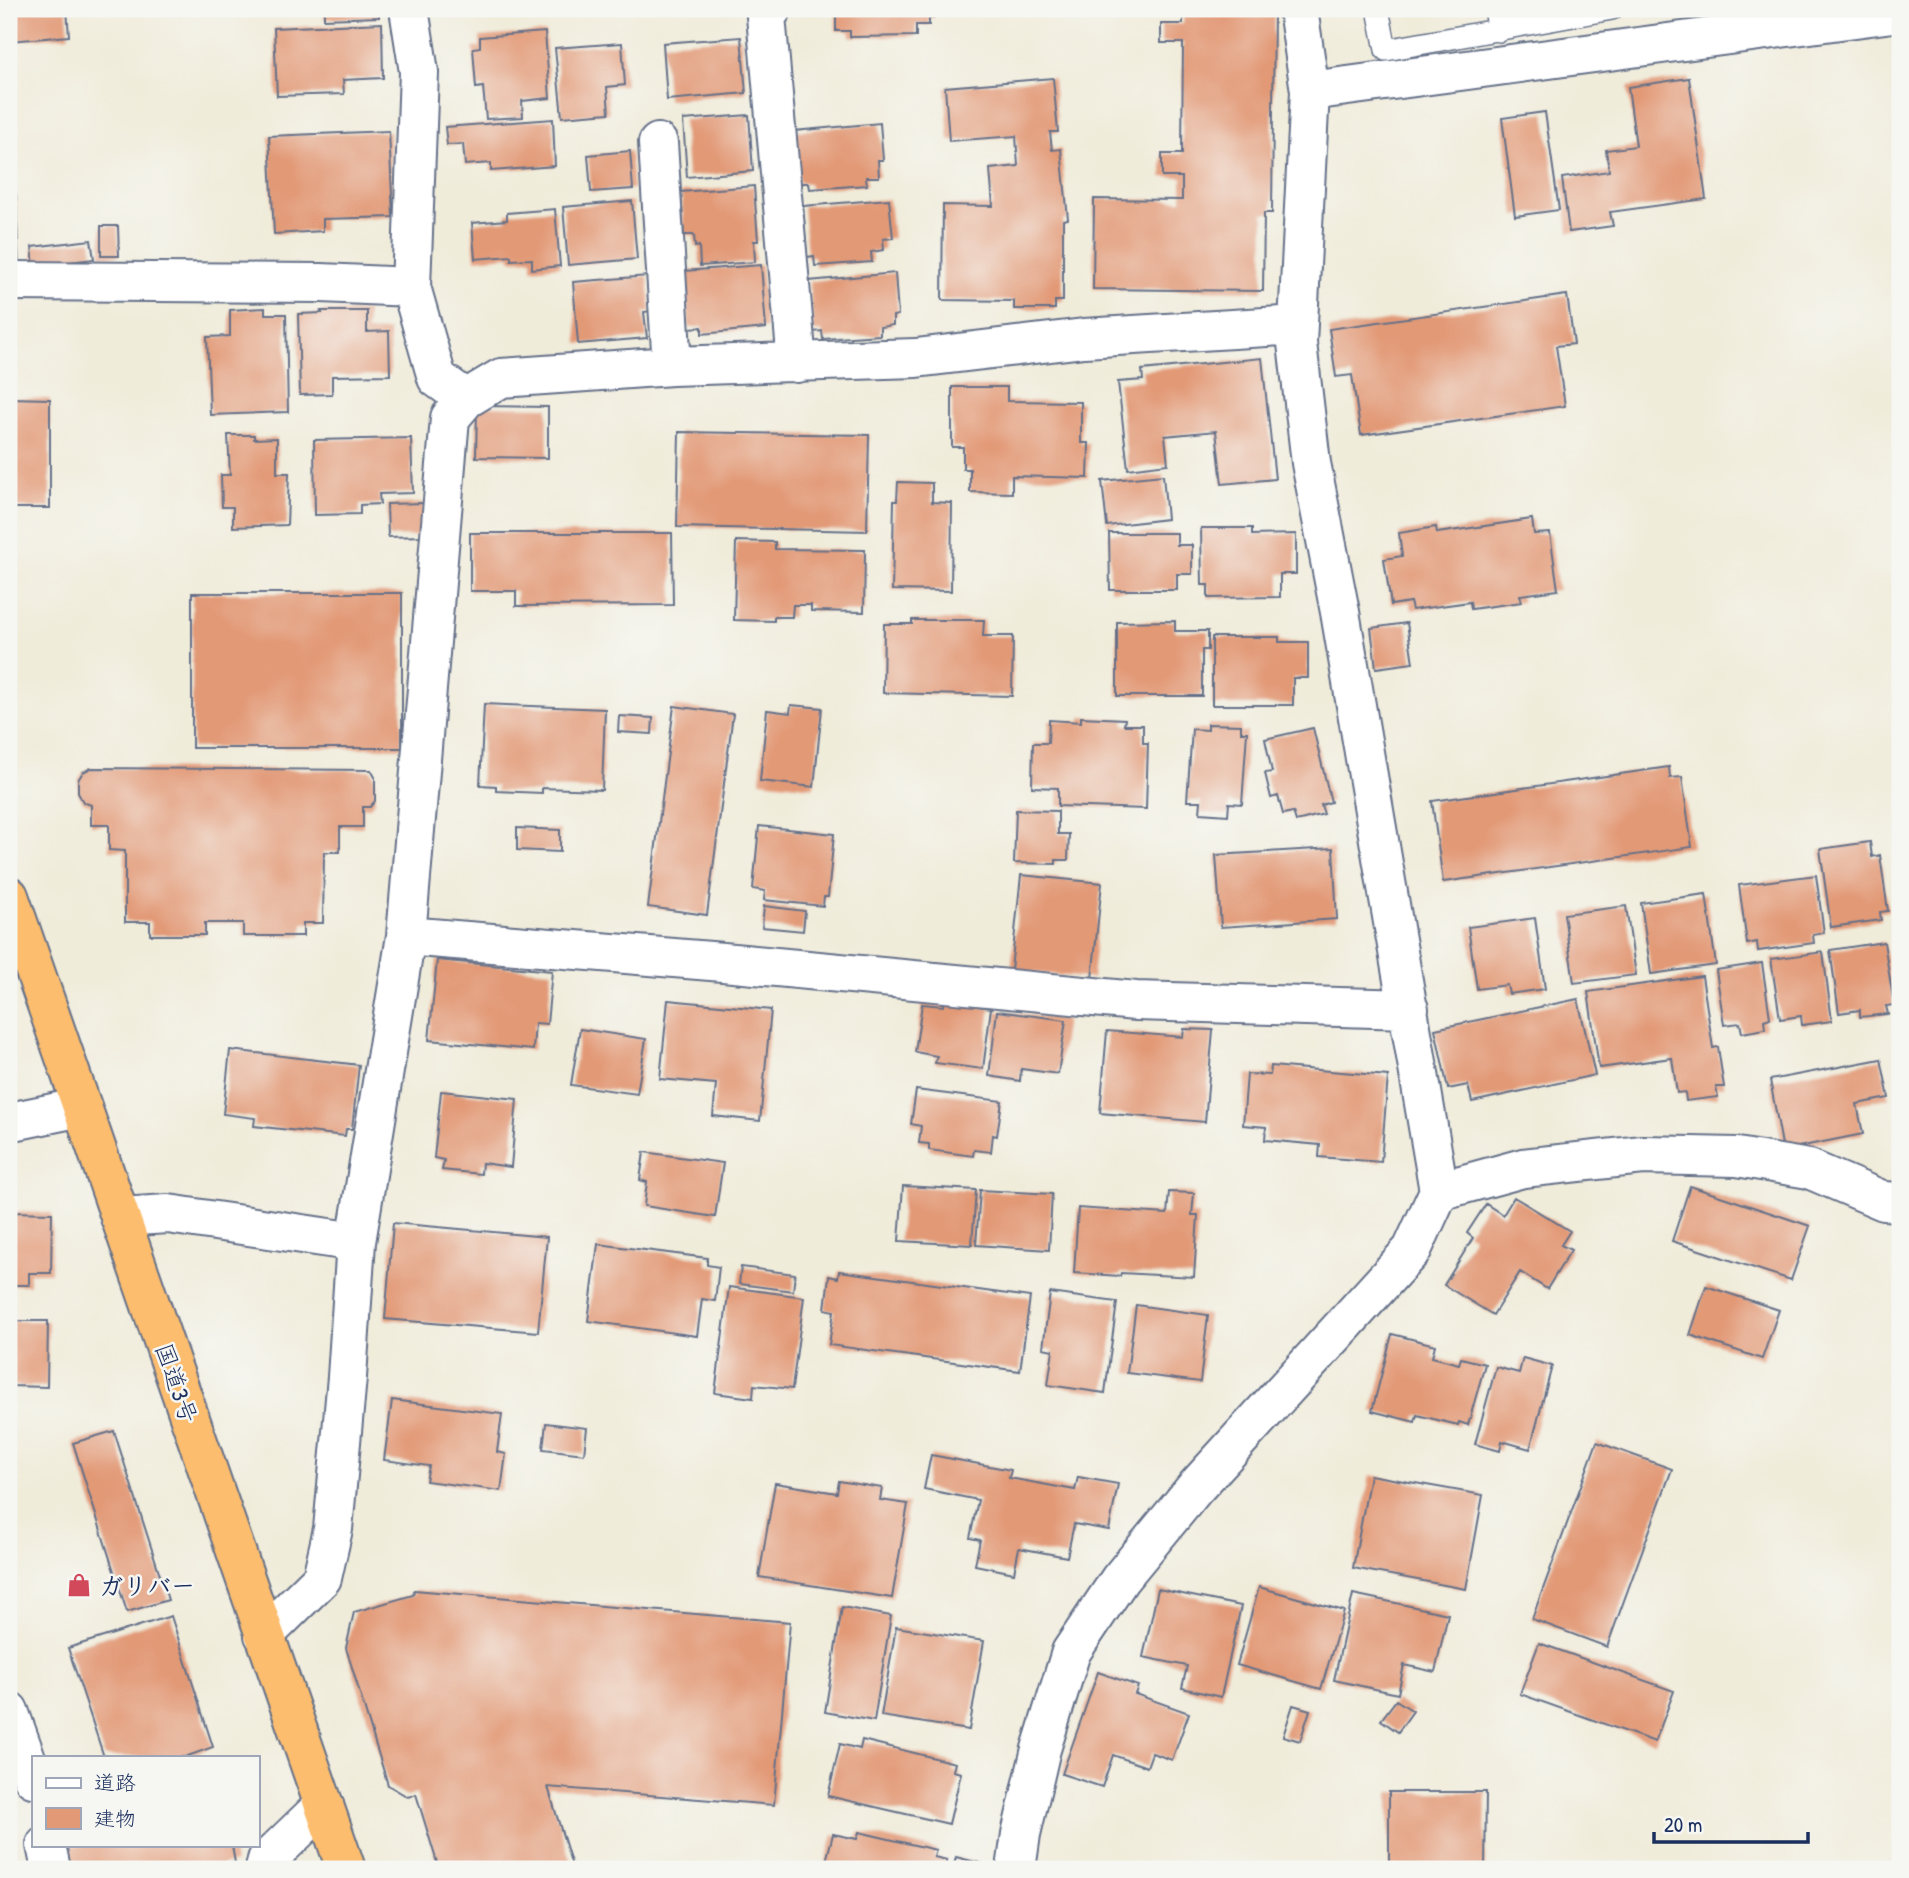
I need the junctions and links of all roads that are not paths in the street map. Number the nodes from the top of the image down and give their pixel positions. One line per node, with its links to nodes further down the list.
1 (409, 9): 12 (street)
2 (772, 9): 14 (street)
3 (1297, 9): 9 (street)
4 (1378, 9): 8 (lane)
5 (1495, 9): 8 (lane)
6 (1612, 9): 8 (lane)
7 (1900, 12): 9 (street)
8 (1499, 31)
9 (1310, 91): 13 (street)
10 (659, 143): 15 (street)
11 (9, 281): 12 (street)
12 (411, 287): 16 (street)
13 (1298, 325): 14 (street); 19 (street)
14 (797, 363): 15 (street)
15 (672, 366): 16 (street)
16 (466, 399): 18 (street)
17 (9, 896): 20 (highway, 国道3号)
18 (405, 936): 19 (street); 25 (street)
19 (1409, 1009): 22 (street)
20 (82, 1107): 21 (street); 24 (highway, 国道3号)
21 (9, 1122)
22 (1439, 1191): 23 (street); 34 (street)
23 (1900, 1202)
24 (120, 1217): 25 (street); 26 (highway, 国道3号)
25 (356, 1242): 26 (street)
26 (264, 1636): 29 (highway, 国道3号)
27 (9, 1711): 28 (street)
28 (32, 1775)
29 (324, 1805): 32 (street); 33 (highway, 国道3号)
30 (46, 1846): 31 (street)
31 (51, 1869)
32 (265, 1869)
33 (346, 1869)
34 (1016, 1869)

